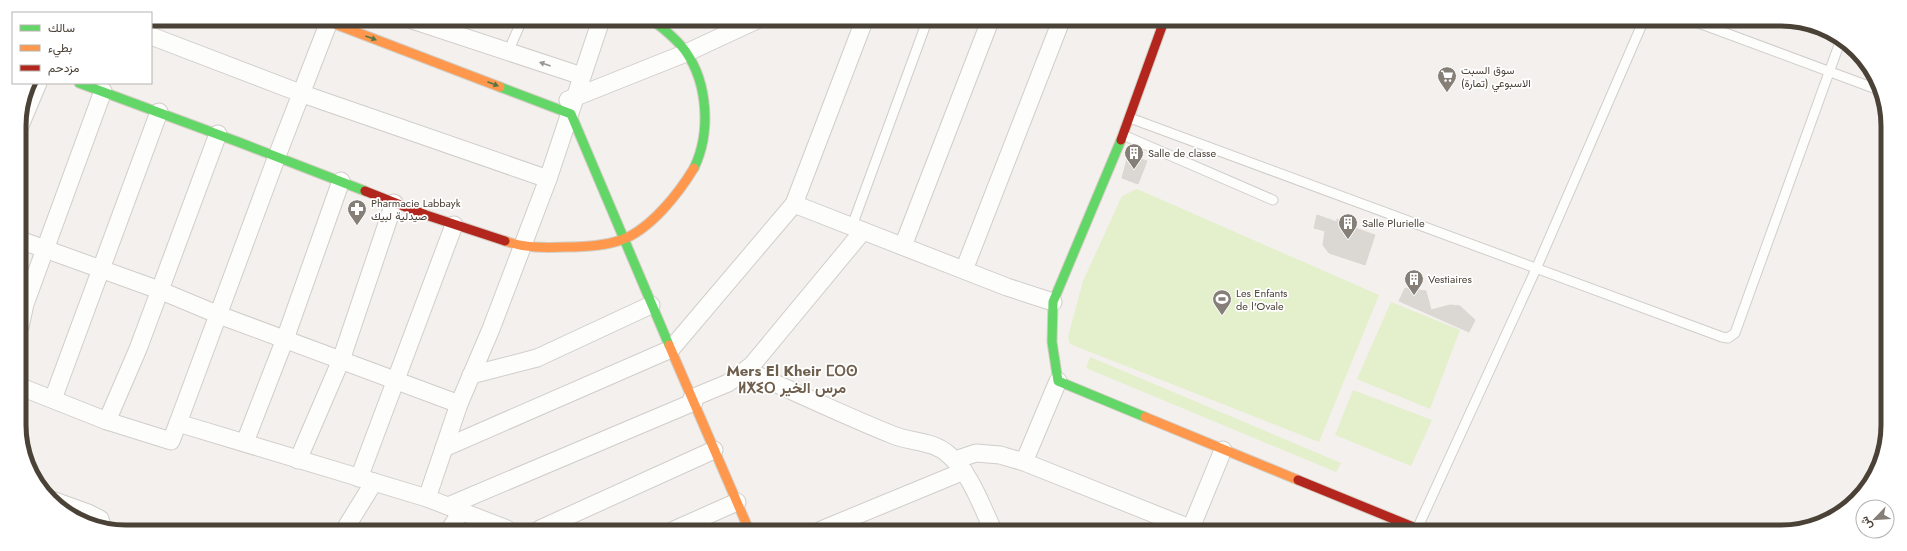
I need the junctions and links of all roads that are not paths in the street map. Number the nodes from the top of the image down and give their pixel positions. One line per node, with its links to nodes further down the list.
1 (325, 26): 25 (street)
2 (343, 26): 27 (street, one-way to 27)
3 (430, 26): 17 (street)
4 (519, 26): 17 (lane)
5 (599, 26): 20 (street)
6 (659, 26): 18 (street)
7 (744, 26): 18 (street)
8 (862, 26): 39 (street)
9 (925, 26): 41 (lane)
10 (988, 26): 45 (street)
11 (1059, 26): 49 (street)
12 (1162, 26): 31 (street)
13 (1641, 26): 47 (lane)
14 (1707, 26): 19 (lane)
15 (152, 36): 25 (street)
16 (1839, 45): 19 (lane)
17 (508, 52): 20 (street, one-way to 17)
18 (686, 53): 26 (street); 42 (street)
19 (1830, 72): 23 (lane); 47 (lane)
20 (582, 76): 26 (street)
21 (38, 84): 28 (street)
22 (82, 84): 24 (street)
23 (1874, 88)
24 (103, 91): 29 (street); 46 (street)
25 (300, 93): 34 (street); 35 (street)
26 (575, 97): 27 (street); 30 (street)
27 (550, 106): 30 (street)
28 (28, 107)
29 (159, 112): 32 (street); 48 (street)
30 (570, 114): 35 (street); 42 (street)
31 (1130, 118): 33 (street); 47 (lane)
32 (218, 134): 34 (street); 50 (street)
33 (1123, 135): 37 (lane); 52 (street)
34 (277, 156): 36 (street); 54 (street)
35 (548, 179): 44 (street)
36 (341, 181): 38 (street); 55 (street)
37 (1273, 200)
38 (394, 203): 40 (street); 57 (street)
39 (794, 204): 41 (street); 56 (street)
40 (454, 225): 44 (street); 60 (street)
41 (858, 228): 45 (street); 58 (street)
42 (622, 240): 44 (street); 53 (street)
43 (26, 242): 46 (street)
44 (523, 246): 59 (street)
45 (903, 246): 49 (street)
46 (46, 248): 48 (street); 51 (street)
47 (1536, 269): 92 (lane)
48 (102, 270): 50 (street); 63 (street)
49 (964, 270): 52 (street)
50 (159, 290): 54 (street); 66 (street)
51 (26, 301)
52 (1054, 302): 61 (street)
53 (651, 305): 56 (street); 59 (street)
54 (219, 315): 55 (street); 67 (street)
55 (285, 339): 57 (street); 68 (street)
56 (671, 349): 64 (street); 69 (street)
57 (341, 360): 60 (street); 72 (street)
58 (746, 370): 64 (street); 74 (street)
59 (471, 375): 65 (street)
60 (396, 380): 65 (street); 75 (street)
61 (1058, 381): 71 (street); 73 (street)
62 (26, 389): 63 (street)
63 (53, 399): 66 (street)
64 (693, 400): 70 (street); 79 (street)
65 (459, 404): 69 (street)
66 (107, 421): 67 (street)
67 (178, 423): 68 (street)
68 (245, 442): 72 (street)
69 (444, 448): 76 (street)
70 (714, 450): 77 (street); 84 (street)
71 (1222, 450): 90 (street); 91 (street)
72 (298, 460): 75 (street)
73 (1024, 462): 74 (street); 89 (street)
74 (960, 466): 87 (street); 88 (street)
75 (367, 480): 76 (street); 81 (street)
76 (427, 498): 79 (street)
77 (737, 502): 85 (street); 86 (street)
78 (67, 505): 80 (street)
79 (454, 509): 82 (street); 83 (street)
80 (100, 522)
81 (347, 525)
82 (451, 525)
83 (496, 525)
84 (549, 525)
85 (685, 525)
86 (746, 525)
87 (833, 525)
88 (990, 525)
89 (1184, 525)
90 (1195, 525)
91 (1392, 525)
92 (1422, 525)

